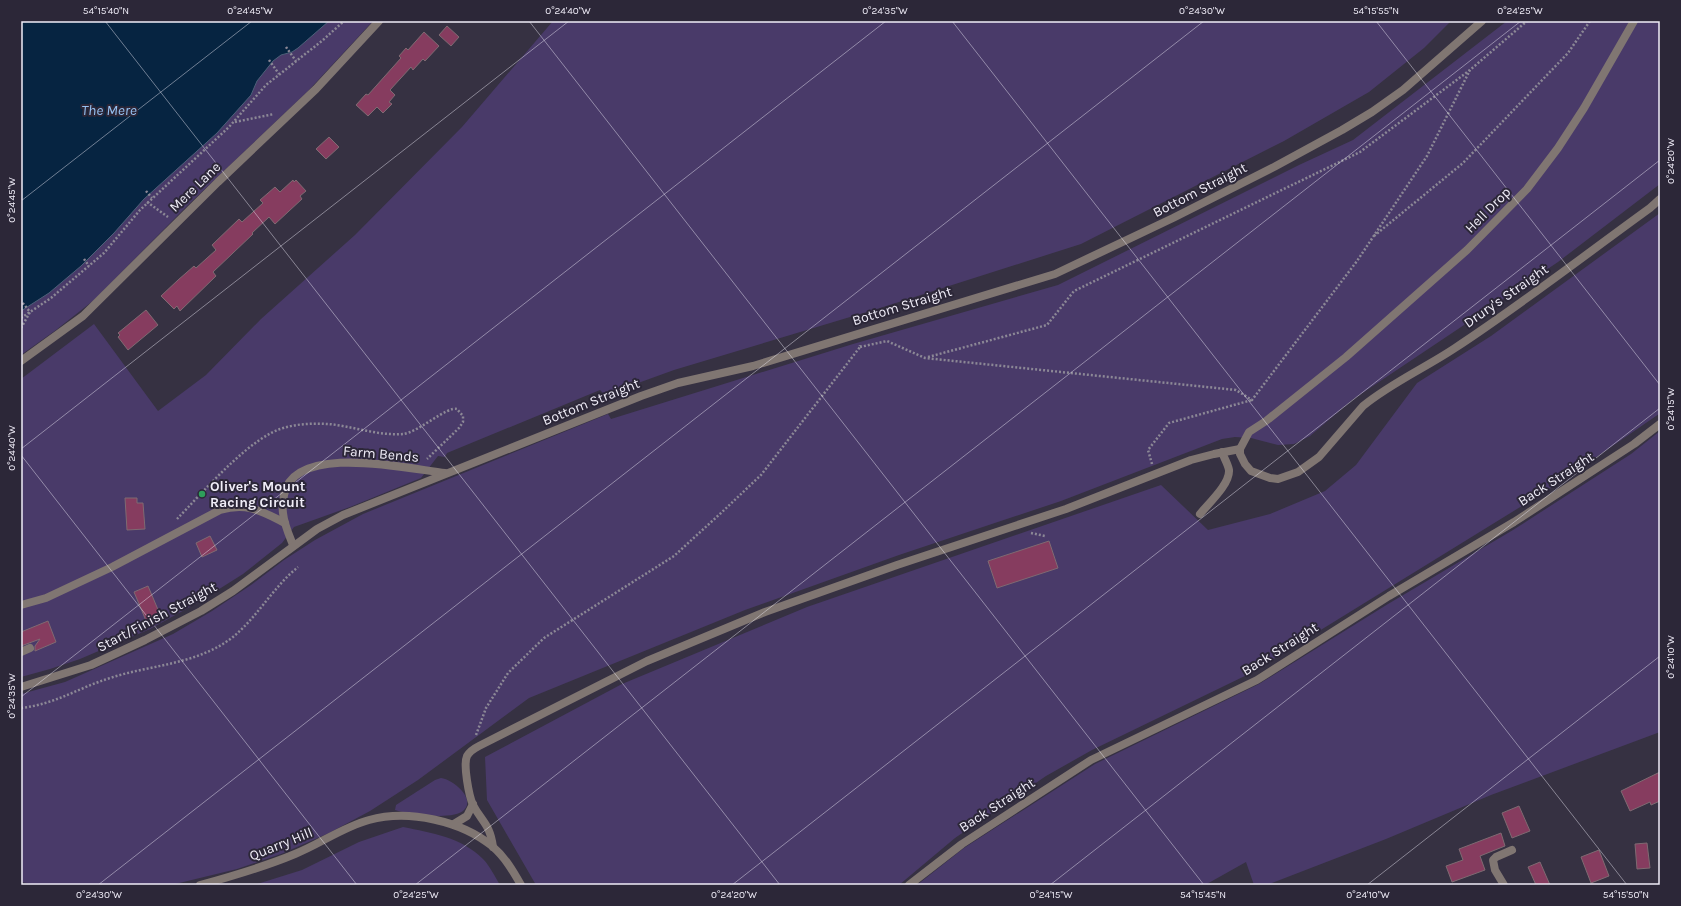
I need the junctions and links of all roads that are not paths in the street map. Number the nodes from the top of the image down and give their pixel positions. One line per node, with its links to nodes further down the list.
1 (379, 21): 5 (street, Mere Lane)
2 (1482, 21): 9 (street, Bottom Straight)
3 (1634, 21): 7 (street, Hell Drop)
4 (1660, 199): 7 (street, Drury's Straight)
5 (21, 361)
6 (1660, 424): 23 (street, Back Straight)
7 (1240, 449): 8 (street)
8 (1222, 452): 10 (street); 17 (street)
9 (446, 474): 11 (street, Farm Bends); 12 (street, Bottom Straight)
10 (1200, 514)
11 (285, 523): 12 (street, Farm Bends); 13 (street)
12 (293, 545): 16 (street, Start/Finish Straight)
13 (21, 605)
14 (30, 648): 15 (street)
15 (21, 652)
16 (21, 688)
17 (473, 804): 18 (street); 19 (street)
18 (454, 824): 19 (street, Quarry Hill); 21 (street, Quarry Hill)
19 (493, 847): 22 (street, Quarry Hill)
20 (1512, 850): 24 (street)
21 (200, 885)
22 (521, 885)
23 (909, 885)
24 (1504, 885)

